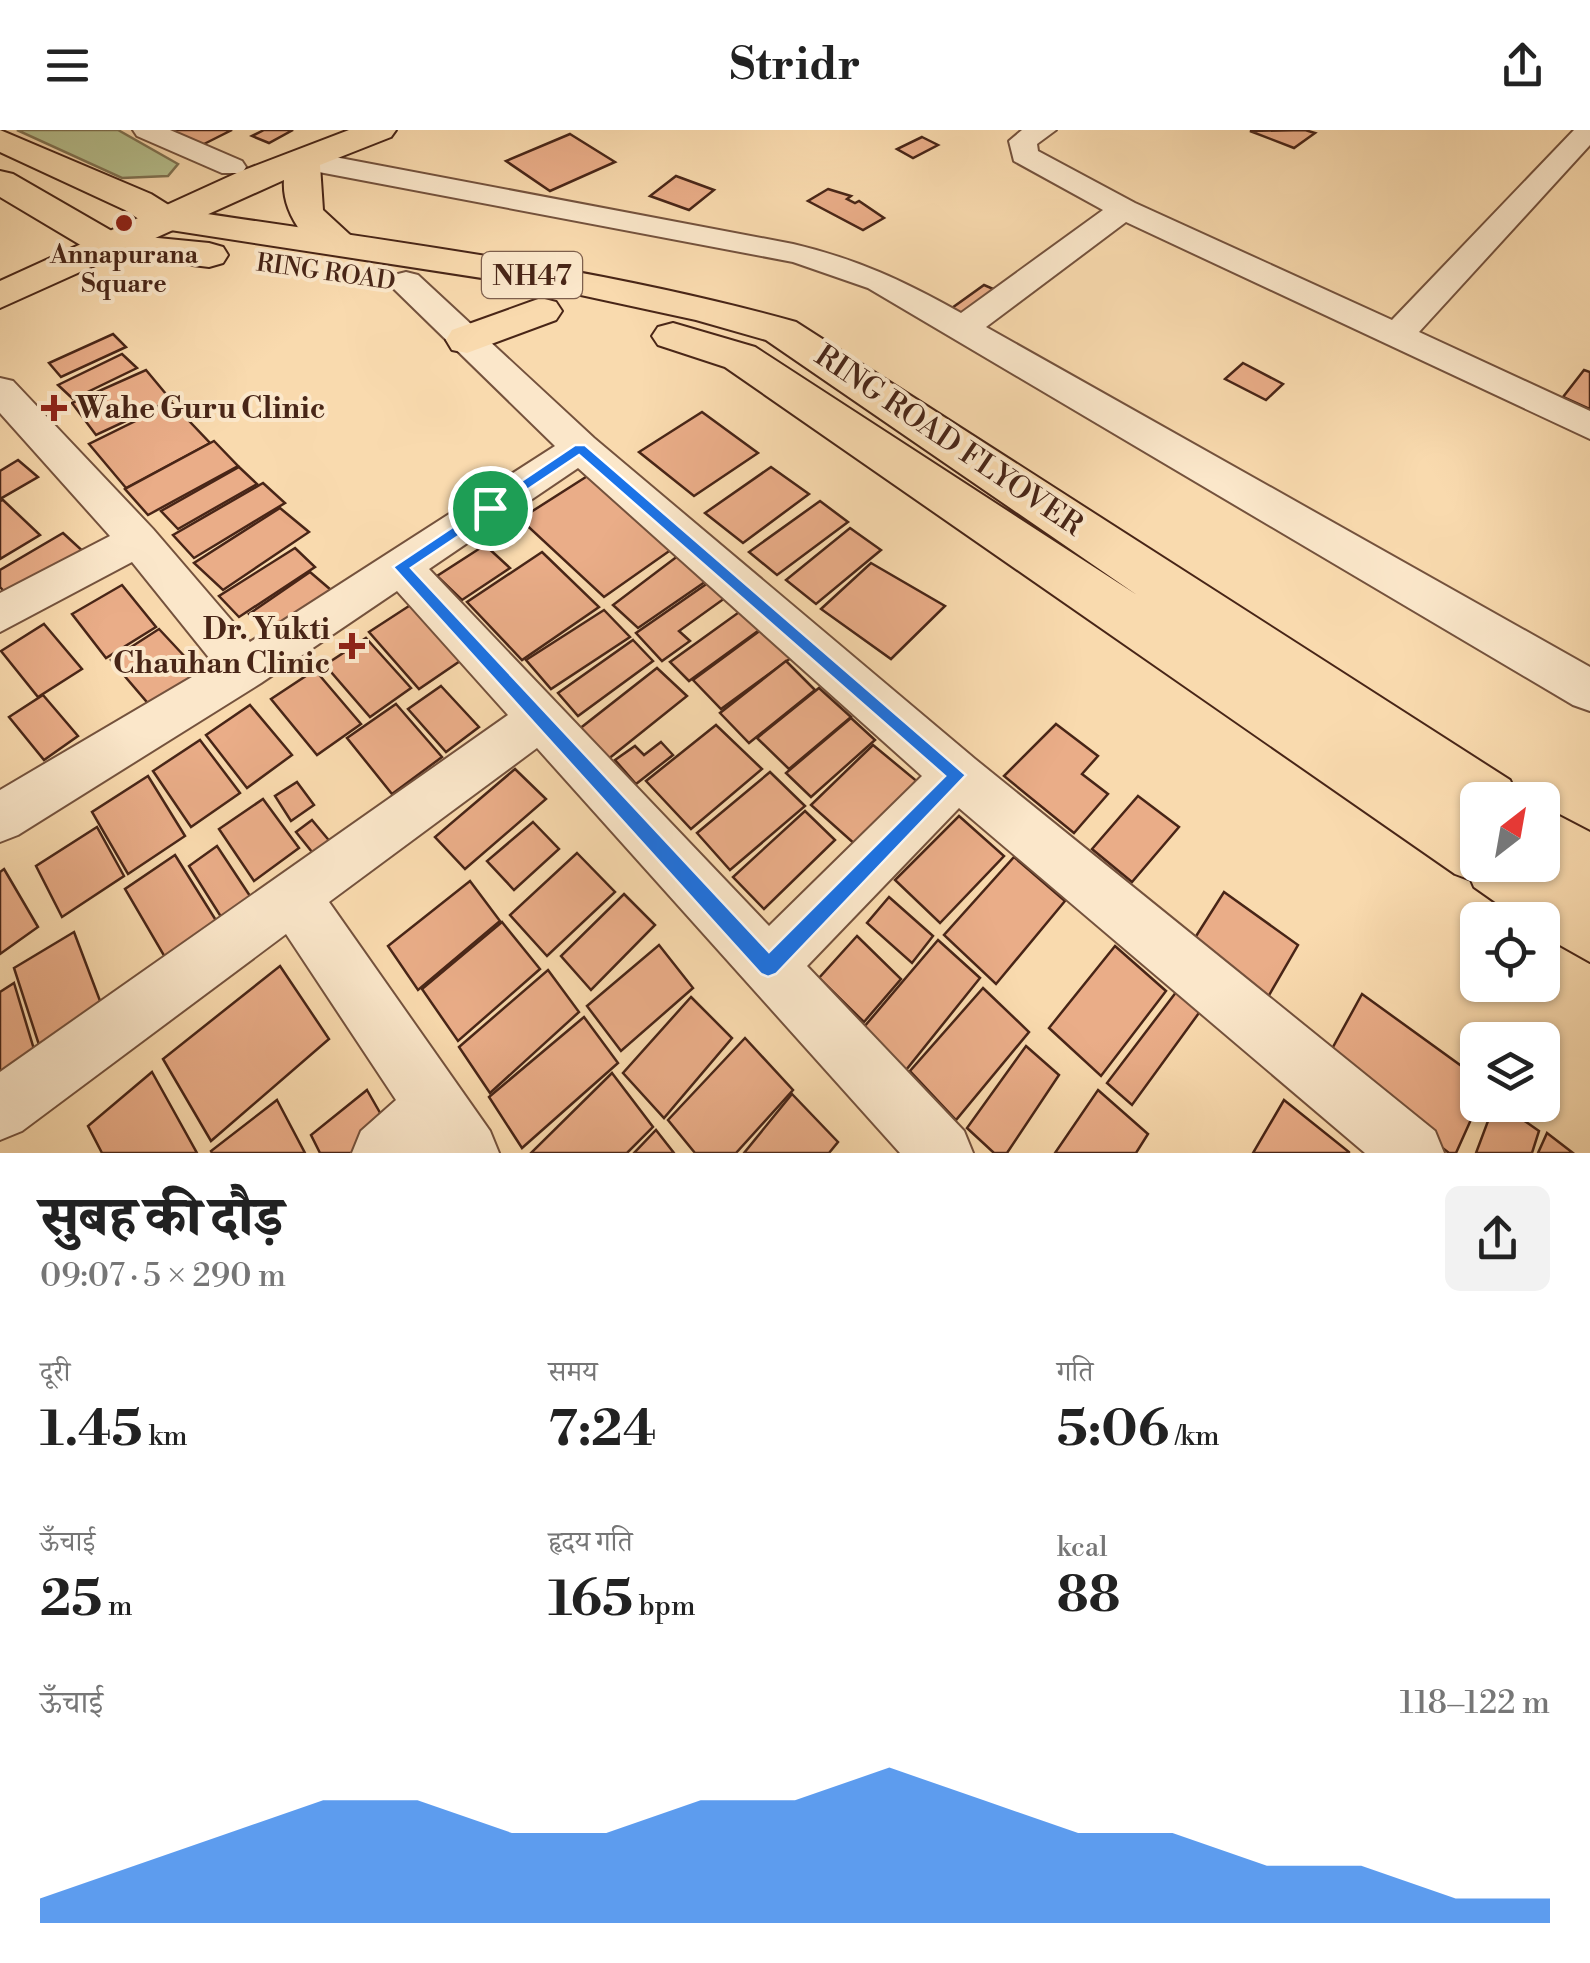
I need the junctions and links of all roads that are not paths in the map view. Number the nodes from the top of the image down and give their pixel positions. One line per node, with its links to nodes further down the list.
1 (147, 130): 7 (street)
2 (336, 130): 7 (main road)
3 (379, 130): 8 (main road)
4 (1042, 130): 10 (street)
5 (1589, 130): 20 (street)
6 (0, 139): 11 (main road, RING ROAD)
7 (229, 152): 11 (main road)
8 (302, 160): 11 (main road); 13 (main road); 18 (street)
9 (0, 182): 12 (main road, RING ROAD)
10 (1124, 209): 18 (street); 20 (street)
11 (151, 211): 12 (main road); 13 (main road, RING ROAD / NH47)
12 (96, 237): 14 (main road); 15 (main road, RING ROAD); 16 (main road)
13 (342, 245): 19 (main road, RING ROAD FLYOVER / NH47)
14 (0, 268)
15 (406, 282): 17 (main road, RING ROAD); 21 (street)
16 (0, 296)
17 (541, 311): 19 (main road, RING ROAD FLYOVER); 21 (main road)
18 (962, 329): 29 (street)
19 (730, 334): 32 (main road, RING ROAD FLYOVER / NH47); 34 (main road, RING ROAD FLYOVER)
20 (1396, 336): 23 (street)
21 (467, 340): 24 (street)
22 (0, 390): 25 (street)
23 (1590, 426)
24 (580, 448): 26 (street); 31 (street)
25 (138, 540): 27 (street); 28 (street)
26 (401, 567): 28 (street); 30 (street)
27 (0, 614)
28 (245, 670): 33 (street)
29 (1590, 691)
30 (542, 718): 38 (street); 40 (street)
31 (958, 775): 40 (street); 45 (street)
32 (1461, 782)
33 (0, 818)
34 (1460, 840)
35 (1560, 848): 36 (main road)
36 (1590, 868)
37 (1522, 882): 39 (main road)
38 (294, 898): 41 (street); 42 (street)
39 (1590, 928)
40 (768, 967): 44 (street)
41 (0, 1109)
42 (452, 1129): 43 (street)
43 (382, 1153)
44 (942, 1153)
45 (1413, 1153)

